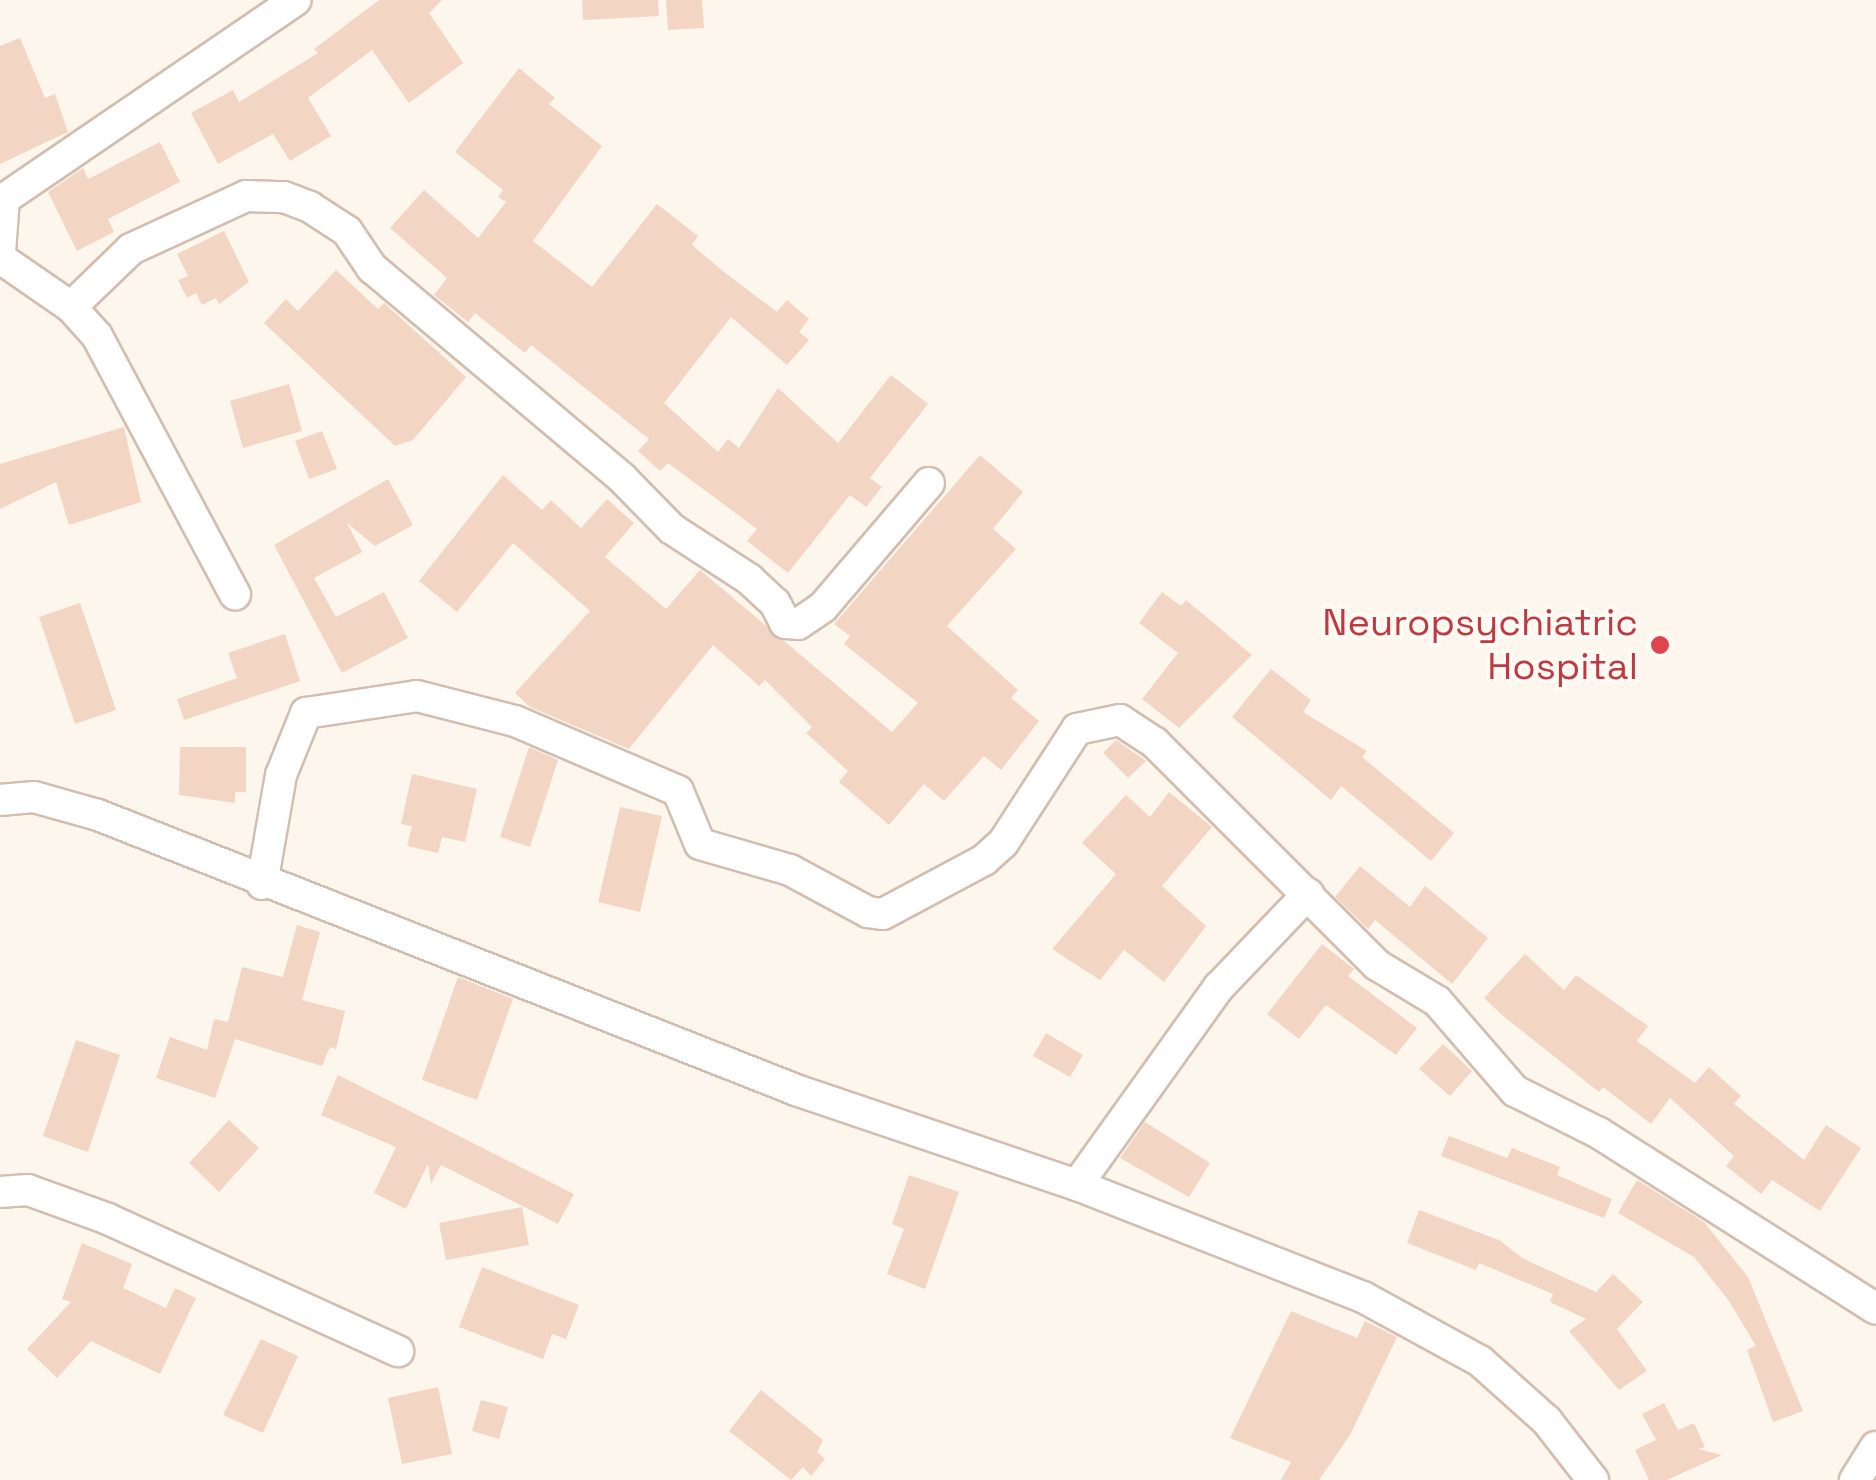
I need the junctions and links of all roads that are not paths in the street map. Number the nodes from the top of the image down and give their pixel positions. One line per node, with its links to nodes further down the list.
1 (296, 0): 2 (street)
2 (0, 256): 3 (street)
3 (70, 307): 4 (street); 5 (street)
4 (930, 482)
5 (236, 594)
6 (0, 800): 7 (street)
7 (262, 884): 8 (street); 9 (street)
8 (1308, 894): 9 (street); 11 (street)
9 (1078, 1185): 14 (street)
10 (0, 1192): 12 (street)
11 (1876, 1310)
12 (398, 1352)
13 (1876, 1447): 15 (street)
14 (1592, 1480)
15 (1855, 1480)

